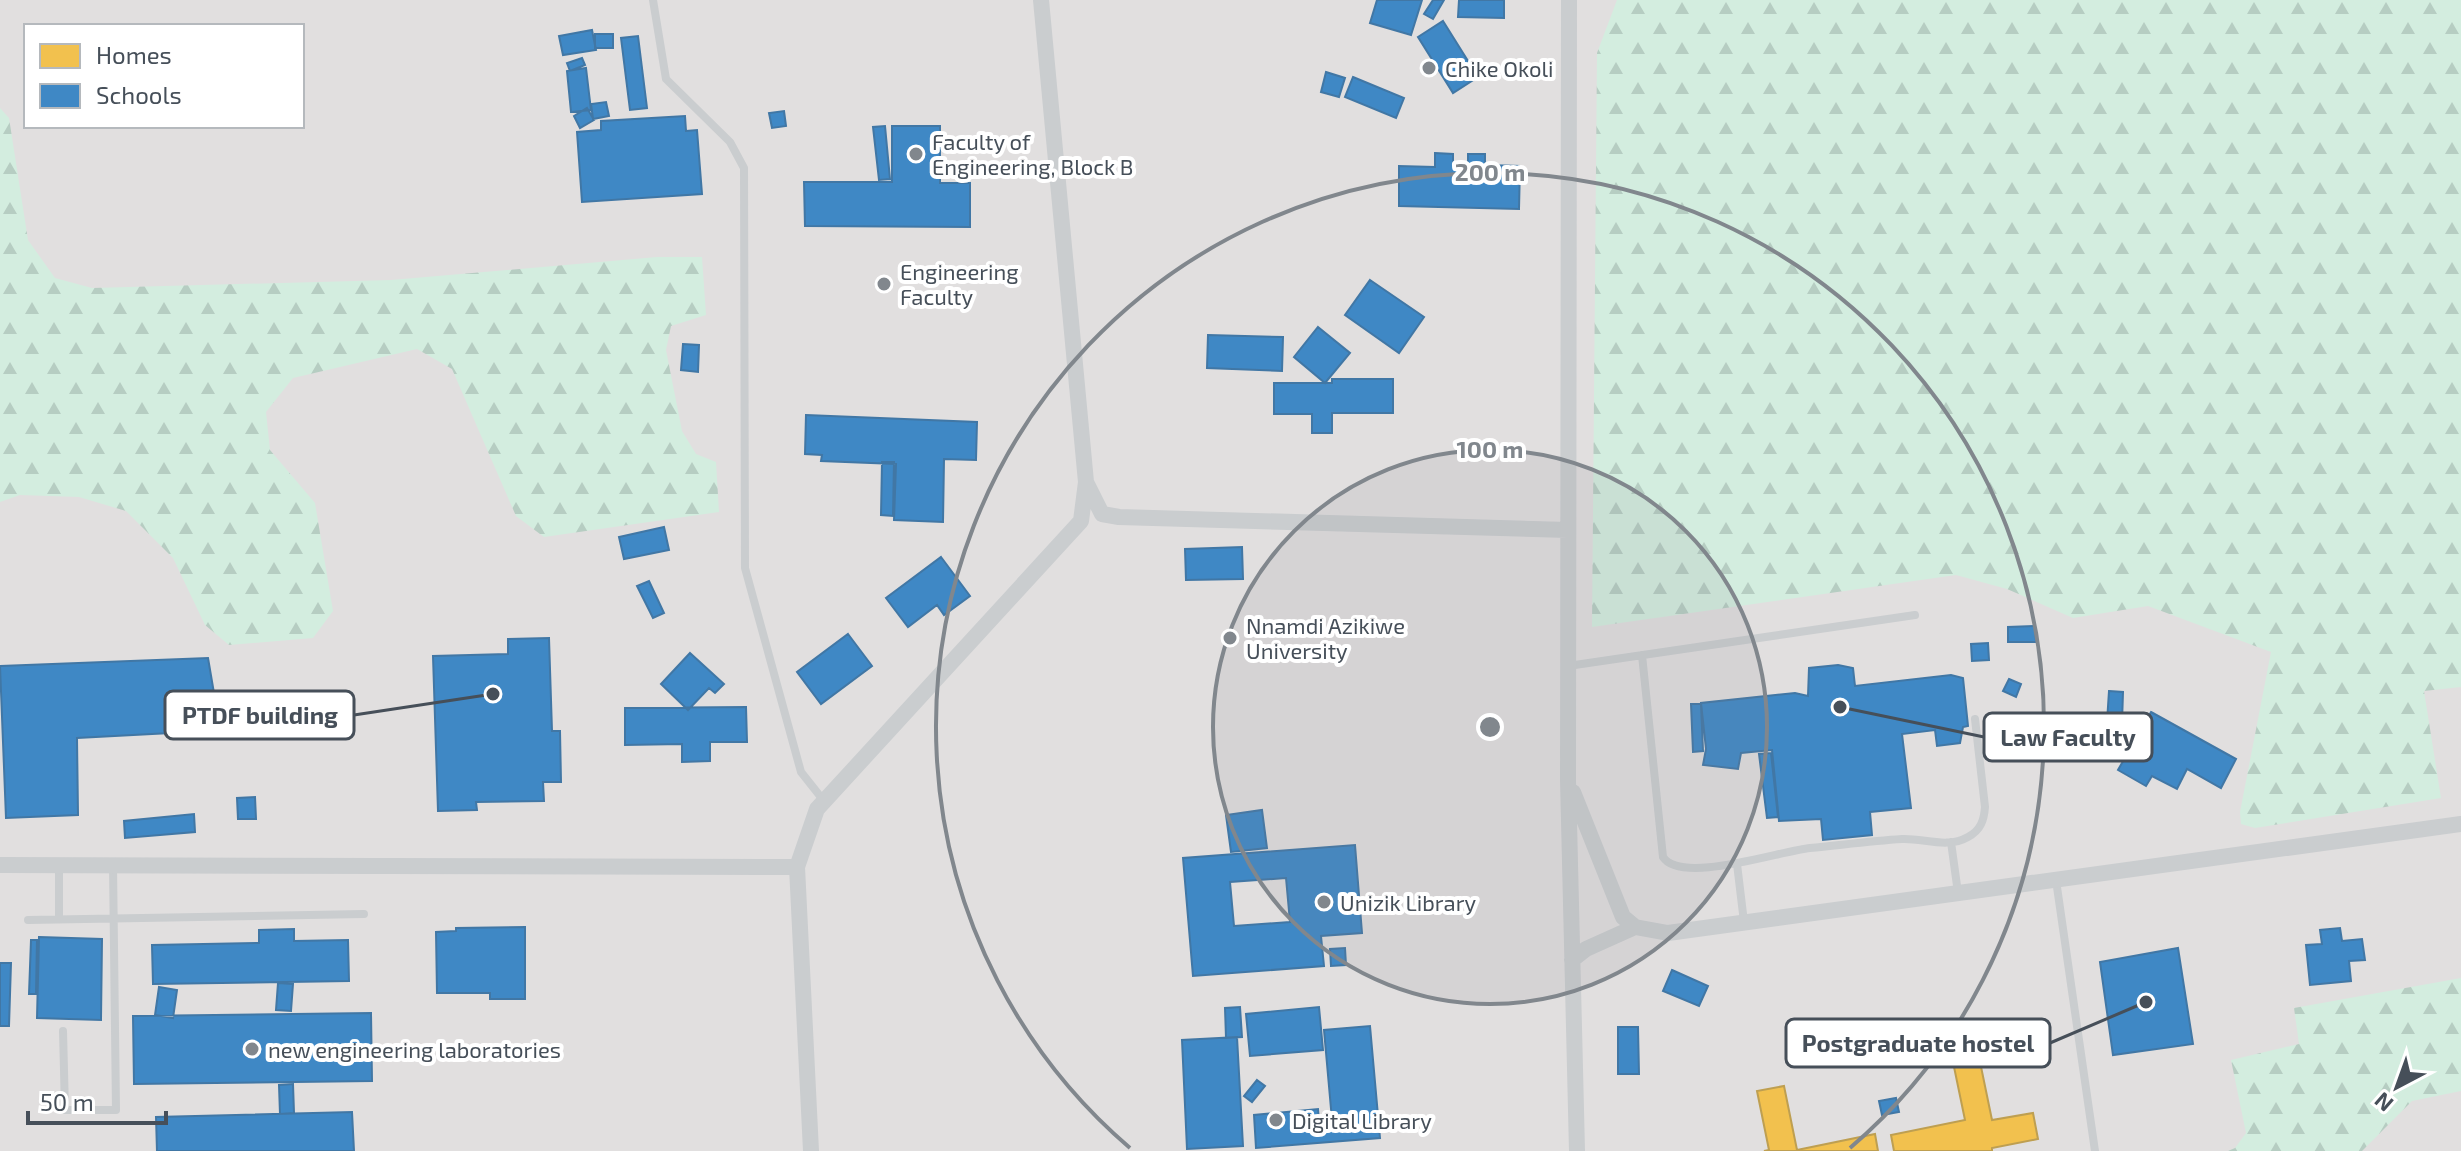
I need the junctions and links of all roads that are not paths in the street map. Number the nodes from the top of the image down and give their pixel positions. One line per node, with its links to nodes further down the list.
1 (653, 0): 13 (lane)
2 (1041, 0): 4 (street)
3 (1569, 0): 7 (street)
4 (1086, 482): 5 (street); 6 (street)
5 (1102, 514): 6 (street); 7 (street)
6 (1081, 521): 13 (street)
7 (1568, 530): 10 (street)
8 (1915, 615): 9 (lane)
9 (1642, 655): 10 (lane); 17 (lane)
10 (1568, 666): 12 (street)
11 (1975, 719): 15 (lane)
12 (1568, 780): 28 (street); 29 (street)
13 (824, 801): 20 (street)
14 (2461, 824): 21 (street)
15 (1951, 842): 17 (lane); 22 (lane)
16 (113, 864): 19 (street); 20 (street); 24 (lane)
17 (1737, 864): 27 (lane)
18 (0, 865): 19 (street)
19 (59, 865): 25 (lane)
20 (797, 867): 31 (street)
21 (2056, 880): 22 (street); 33 (lane)
22 (1958, 893): 27 (street)
23 (364, 914): 24 (lane)
24 (114, 918): 25 (lane); 30 (lane)
25 (59, 919): 26 (lane)
26 (28, 920)
27 (1744, 922): 28 (street)
28 (1635, 927): 29 (street)
29 (1572, 960): 32 (street)
30 (63, 1031)
31 (811, 1151)
32 (1577, 1151)
33 (2095, 1151)

